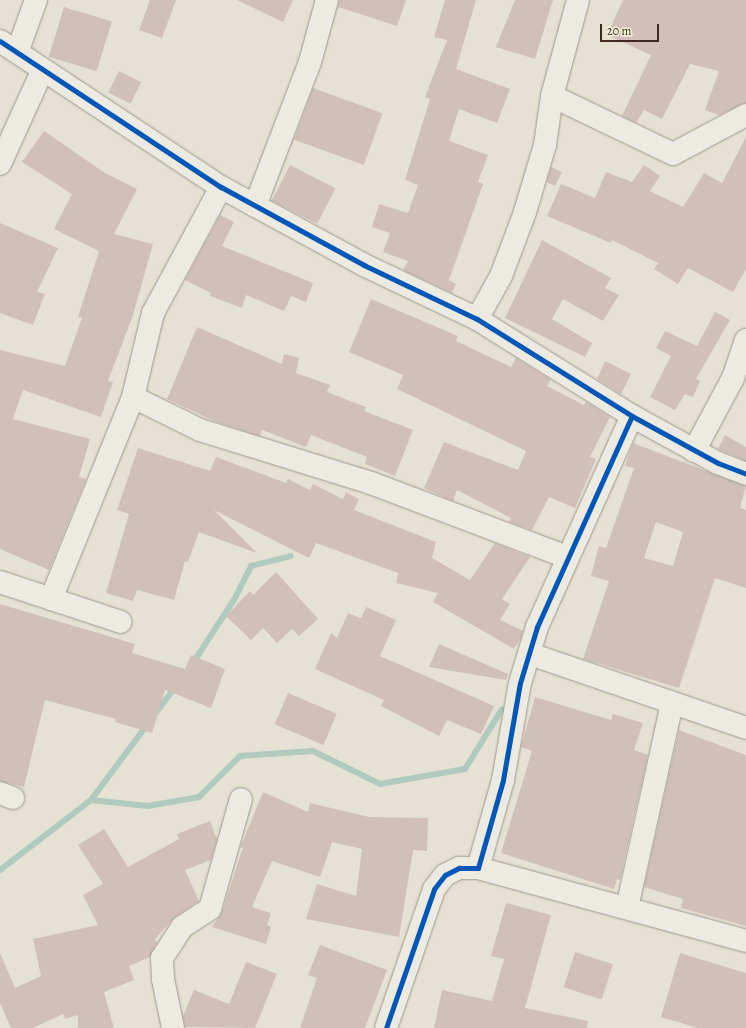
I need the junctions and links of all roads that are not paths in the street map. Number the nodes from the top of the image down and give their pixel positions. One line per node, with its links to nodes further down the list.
1 (36, 0): 4 (street)
2 (327, 0): 10 (street)
3 (578, 0): 6 (street)
4 (9, 45): 5 (street)
5 (43, 69): 8 (street); 9 (street)
6 (552, 96): 7 (street); 11 (street)
7 (746, 115)
8 (0, 164)
9 (221, 187): 10 (street); 13 (street)
10 (255, 206): 11 (street)
11 (477, 319): 14 (street)
12 (746, 340): 15 (street)
13 (133, 397): 17 (street); 19 (street)
14 (632, 416): 15 (street); 17 (street)
15 (694, 451): 16 (street)
16 (746, 474)
17 (567, 557): 21 (street)
18 (0, 582): 19 (street)
19 (51, 599): 20 (street)
20 (121, 622)
21 (530, 654): 22 (street); 25 (street)
22 (672, 704): 23 (street); 26 (street)
23 (746, 728)
24 (241, 799): 28 (street)
25 (478, 868): 26 (street); 29 (street)
26 (627, 908): 27 (street)
27 (746, 941)
28 (173, 1028)
29 (386, 1028)

